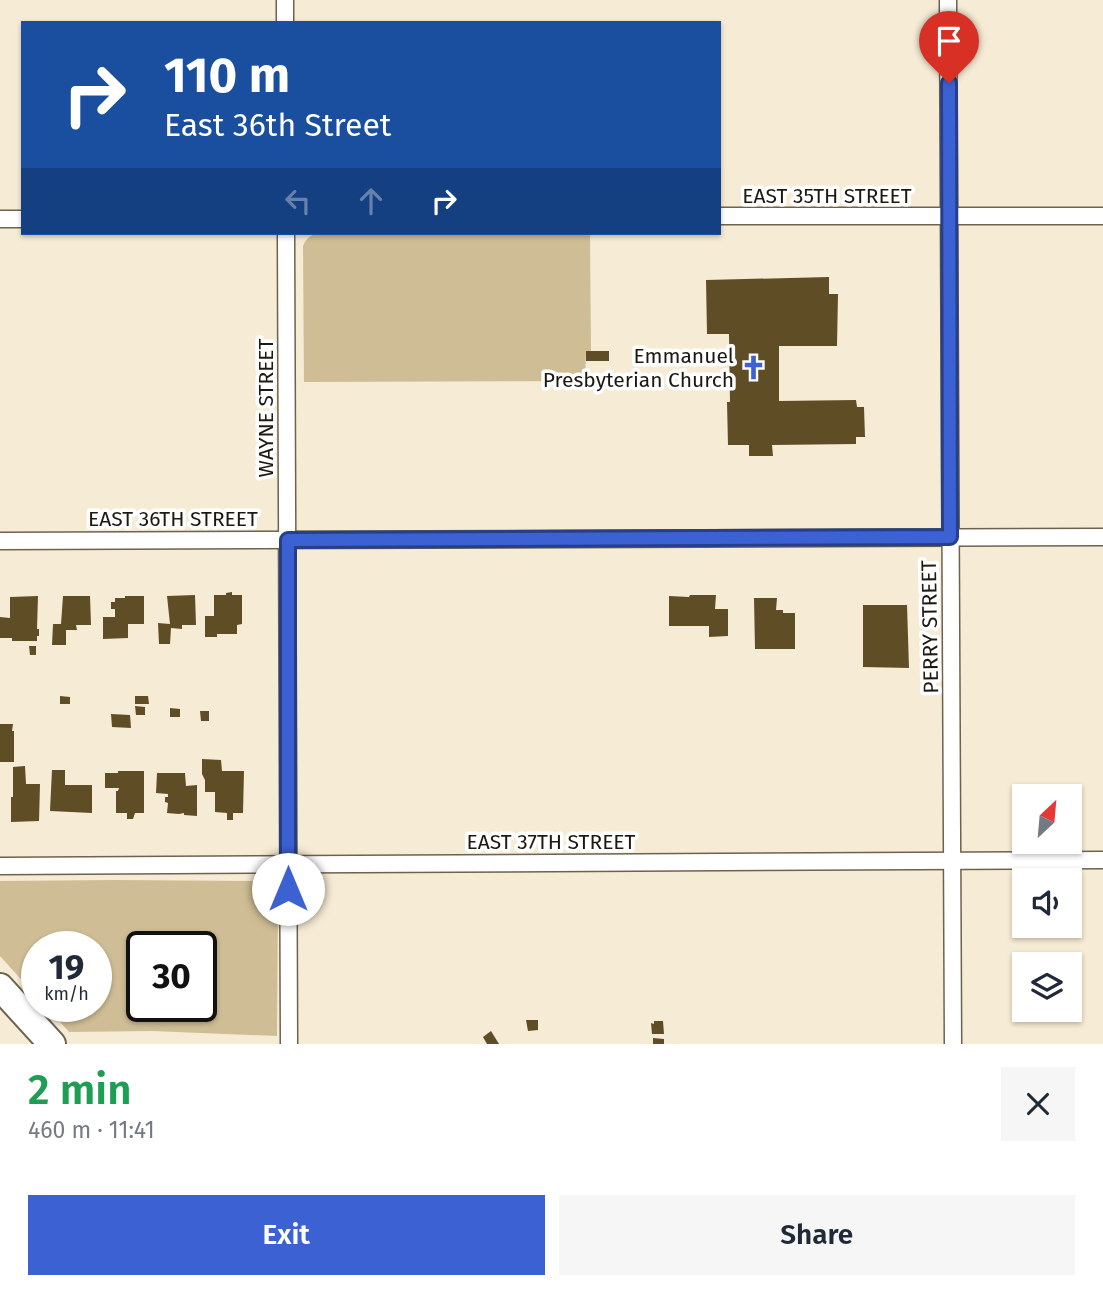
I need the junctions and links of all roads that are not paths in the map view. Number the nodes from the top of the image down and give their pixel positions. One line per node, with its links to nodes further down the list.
1 (285, 0): 3 (street)
2 (948, 0): 6 (street, PERRY STREET)
3 (285, 21)
4 (721, 216): 6 (street, EAST 35TH STREET)
5 (1103, 216): 6 (street, EAST 35TH STREET)
6 (950, 217): 10 (street, PERRY STREET)
7 (0, 219): 8 (street)
8 (21, 219)
9 (286, 235): 12 (street, WAYNE STREET)
10 (950, 537): 11 (street, EAST 36TH STREET); 12 (street, EAST 36TH STREET); 14 (street, PERRY STREET)
11 (1103, 537)
12 (288, 540): 13 (street, EAST 36TH STREET); 16 (street, WAYNE STREET)
13 (0, 541)
14 (953, 860): 15 (street, EAST 37TH STREET); 16 (street, EAST 37TH STREET); 21 (street, PERRY STREET)
15 (1103, 860)
16 (288, 864): 17 (street, EAST 37TH STREET); 20 (street, WAYNE STREET)
17 (0, 866)
18 (0, 987): 19 (main road)
19 (52, 1044)
20 (289, 1044)
21 (953, 1044)

